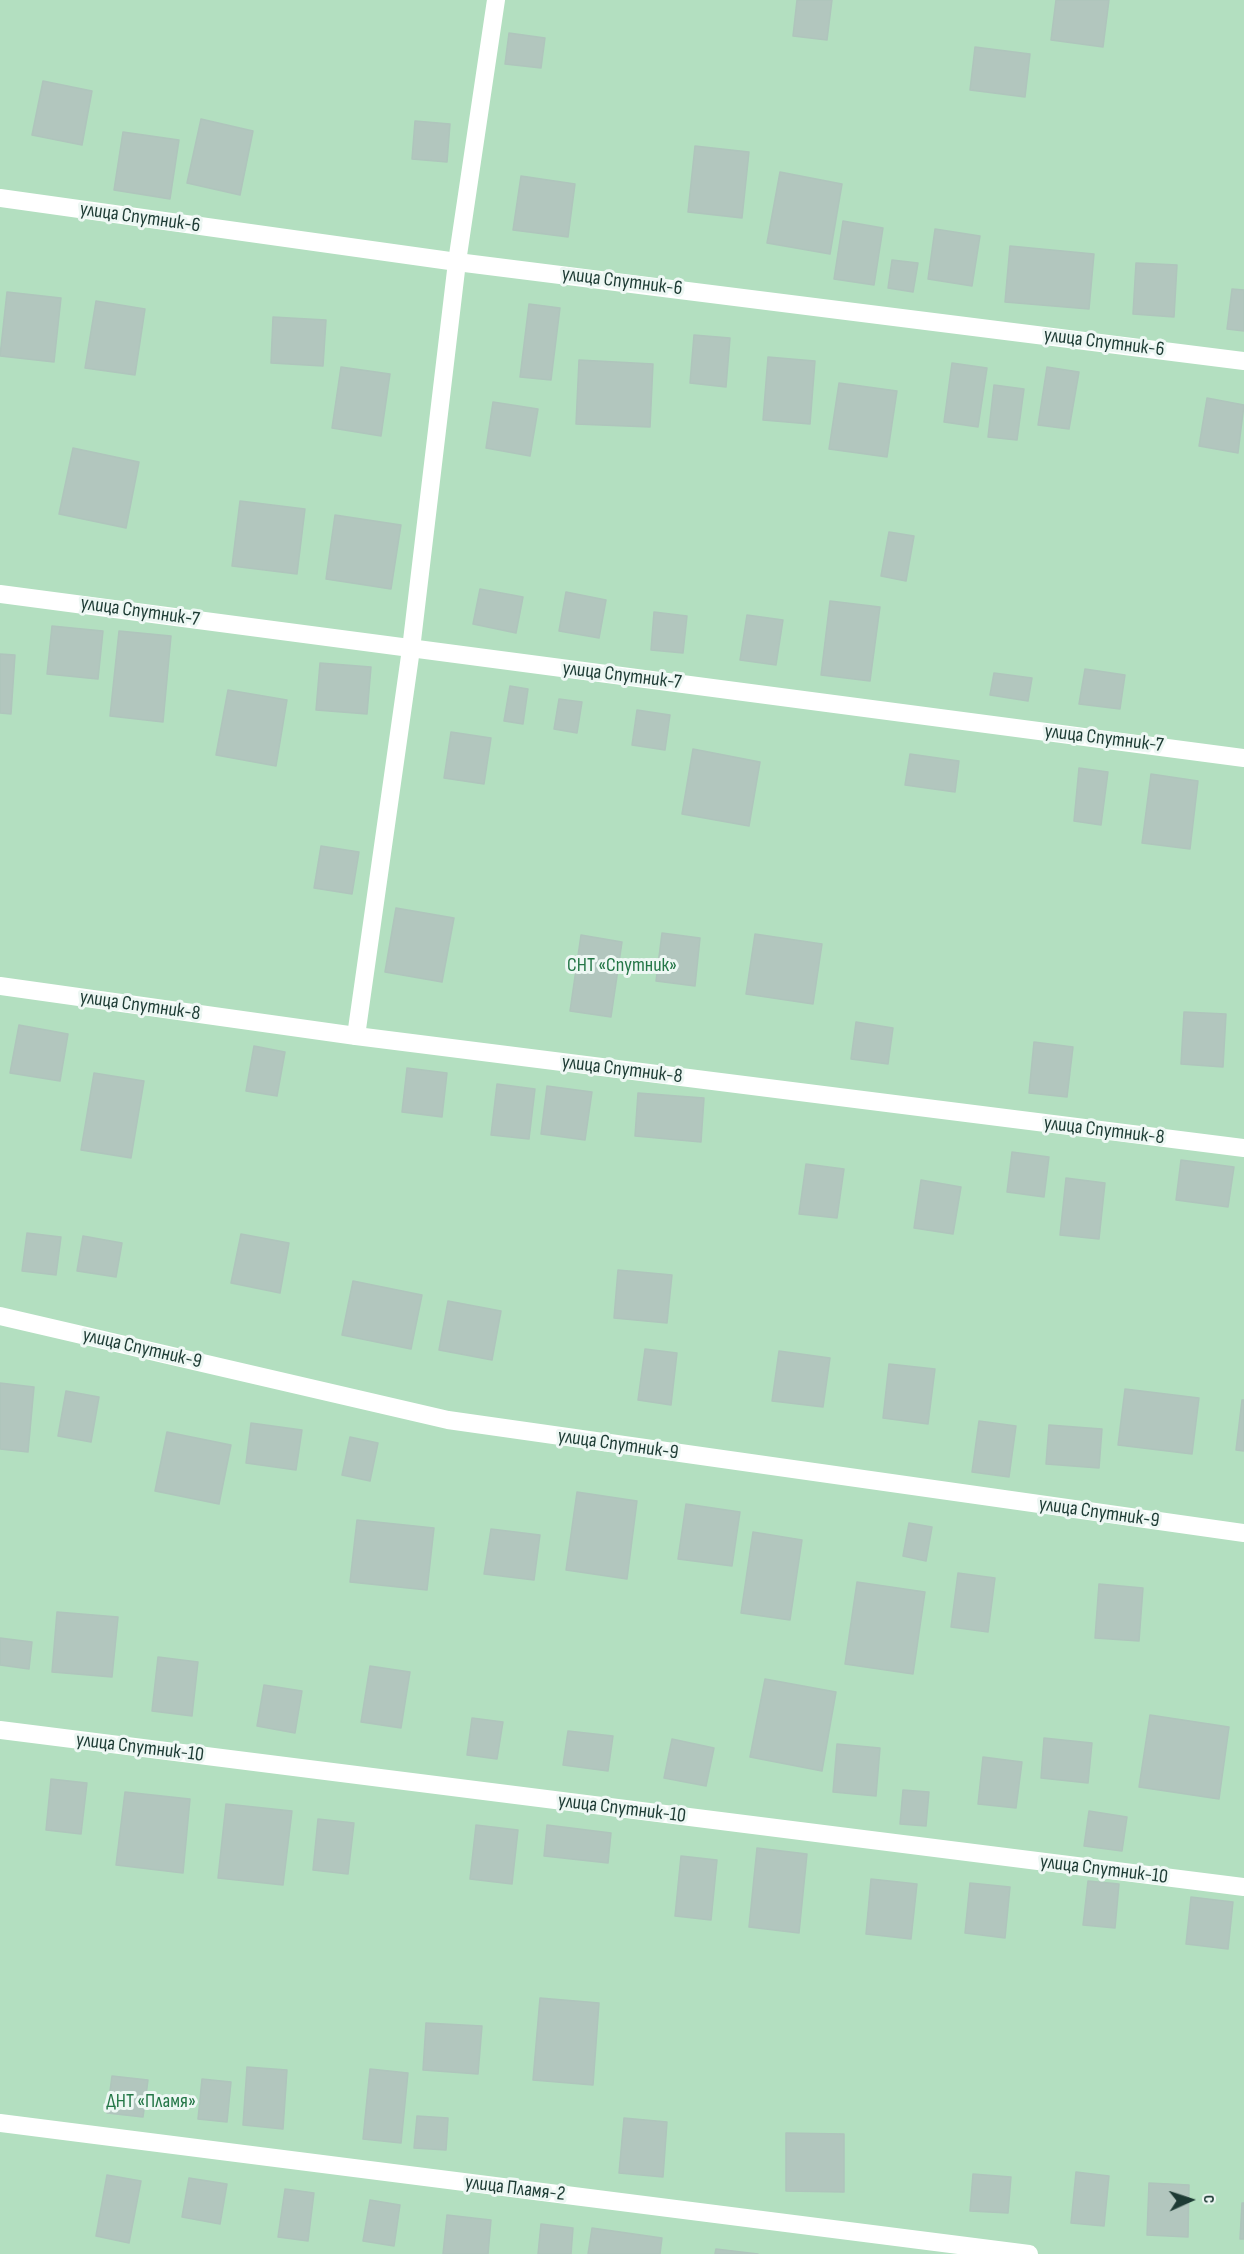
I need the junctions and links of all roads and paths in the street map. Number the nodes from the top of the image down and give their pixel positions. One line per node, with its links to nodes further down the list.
1 (496, 0): 3 (street)
2 (0, 198): 3 (street, улица Спутник-6)
3 (457, 262): 4 (street, улица Спутник-6); 6 (street)
4 (1244, 361)
5 (0, 594): 6 (street, улица Спутник-7)
6 (411, 649): 7 (street, улица Спутник-7); 9 (street)
7 (1244, 758)
8 (0, 986): 9 (street, улица Спутник-8)
9 (356, 1036): 10 (street, улица Спутник-8)
10 (1244, 1148)
11 (0, 1316): 12 (street, улица Спутник-9)
12 (1244, 1533)
13 (0, 1730): 14 (street, улица Спутник-10)
14 (1244, 1887)
15 (0, 2123): 16 (street, улица Пламя-2)
16 (1029, 2254)

